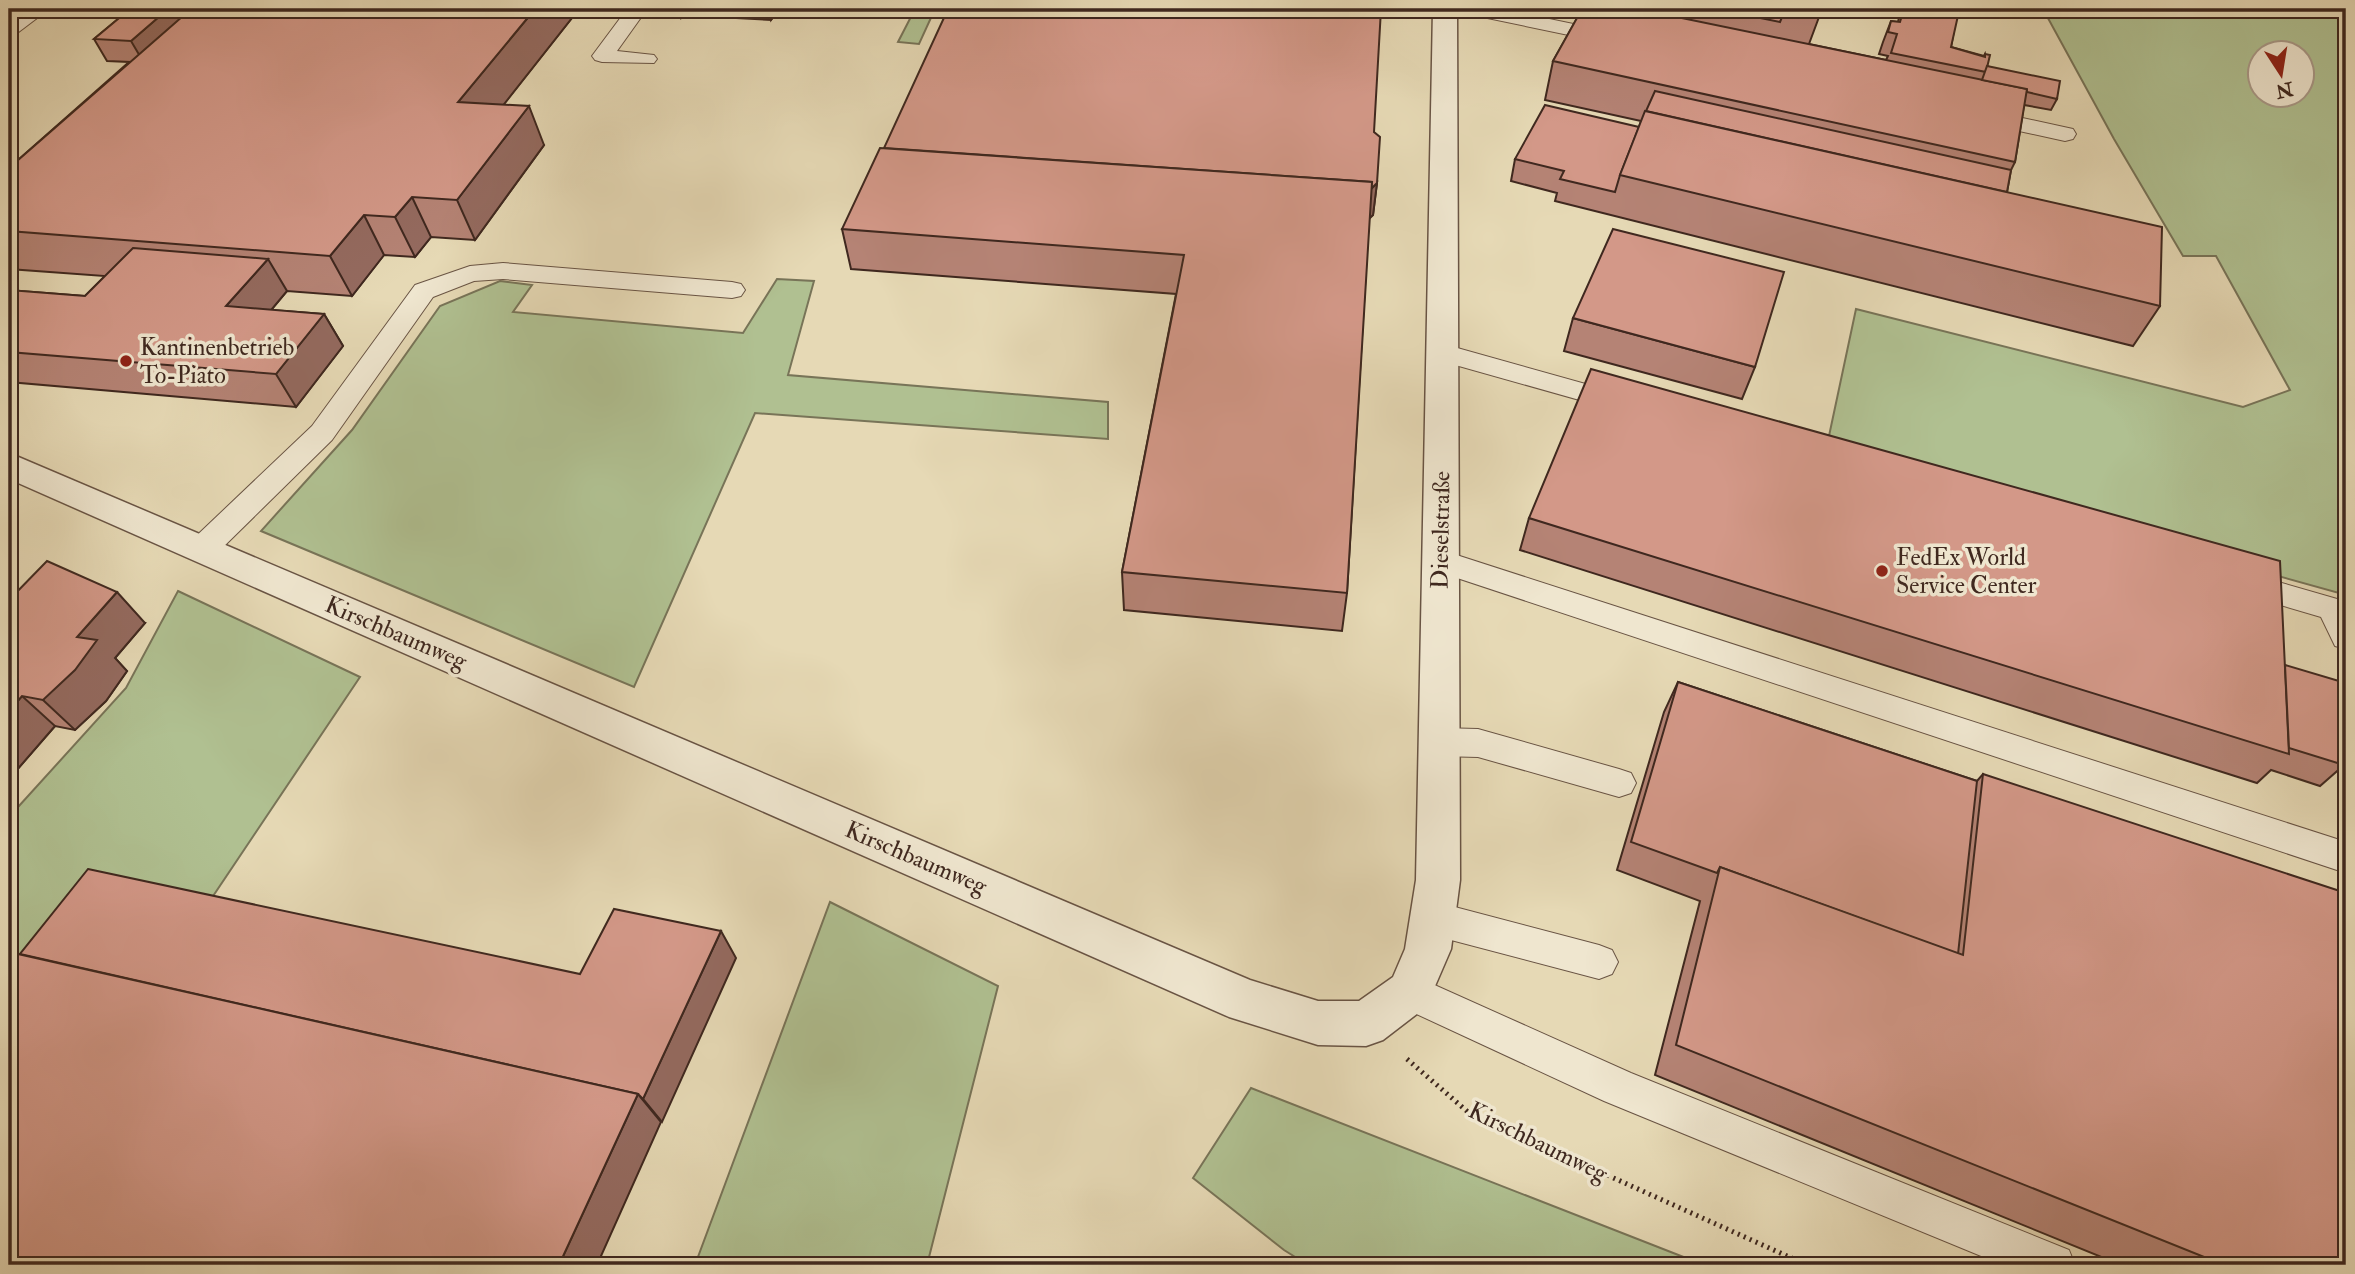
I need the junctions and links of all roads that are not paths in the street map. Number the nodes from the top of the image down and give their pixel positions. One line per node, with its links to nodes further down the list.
1 (40, 9): 5 (lane)
2 (637, 9): 7 (lane)
3 (1445, 9): 11 (street, Dieselstraße)
4 (1473, 9): 6 (lane)
5 (9, 30)
6 (1634, 43)
7 (648, 59)
8 (1957, 111): 9 (lane)
9 (2065, 134)
10 (732, 290): 14 (lane)
11 (1443, 353): 12 (lane); 15 (street, Dieselstraße)
12 (1649, 410)
13 (9, 464): 14 (street, Kirschbaumweg)
14 (202, 549): 23 (street, Kirschbaumweg)
15 (1441, 561): 18 (street, Dieselstraße); 20 (lane)
16 (2212, 574): 17 (lane)
17 (2346, 638)
18 (1439, 742): 19 (lane); 21 (street, Dieselstraße)
19 (1619, 783)
20 (2346, 858)
21 (1432, 918): 22 (lane); 23 (street, Dieselstraße)
22 (1599, 962)
23 (1410, 992): 24 (lane)
24 (2054, 1265)

